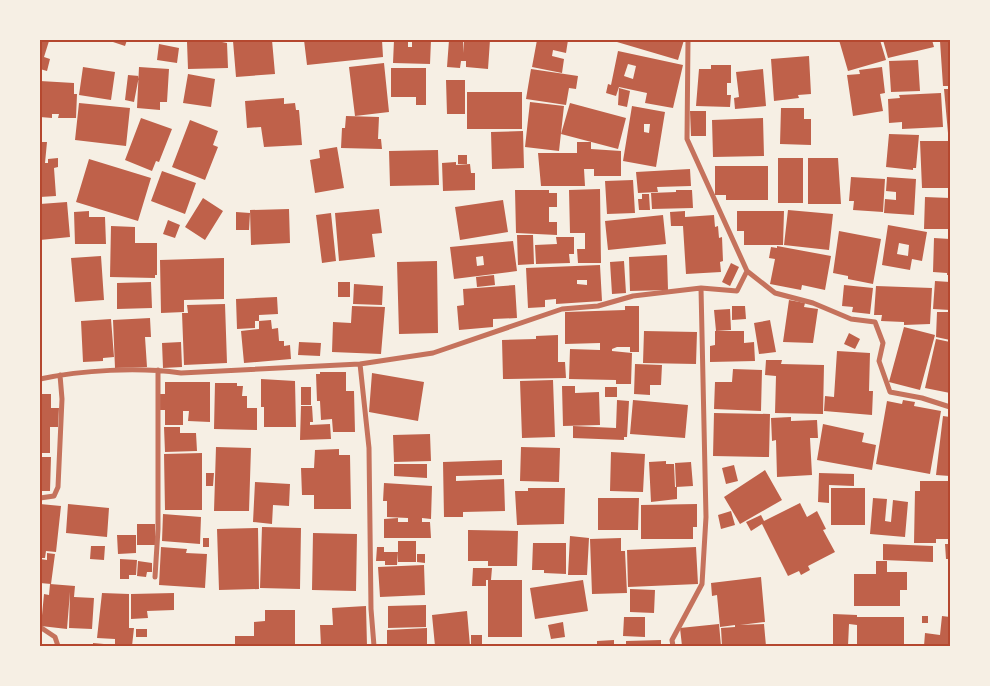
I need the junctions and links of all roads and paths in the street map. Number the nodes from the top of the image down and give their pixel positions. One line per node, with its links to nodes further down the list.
1 (688, 40): 2 (street)
2 (747, 270): 3 (street); 8 (street)
3 (701, 288): 4 (street); 14 (street)
4 (360, 364): 5 (street); 13 (street)
5 (158, 370): 6 (street); 10 (street)
6 (60, 375): 7 (street); 9 (street)
7 (40, 379)
8 (950, 407)
9 (40, 498)
10 (155, 577)
11 (40, 627): 12 (street)
12 (58, 646)
13 (374, 646)
14 (672, 646)

